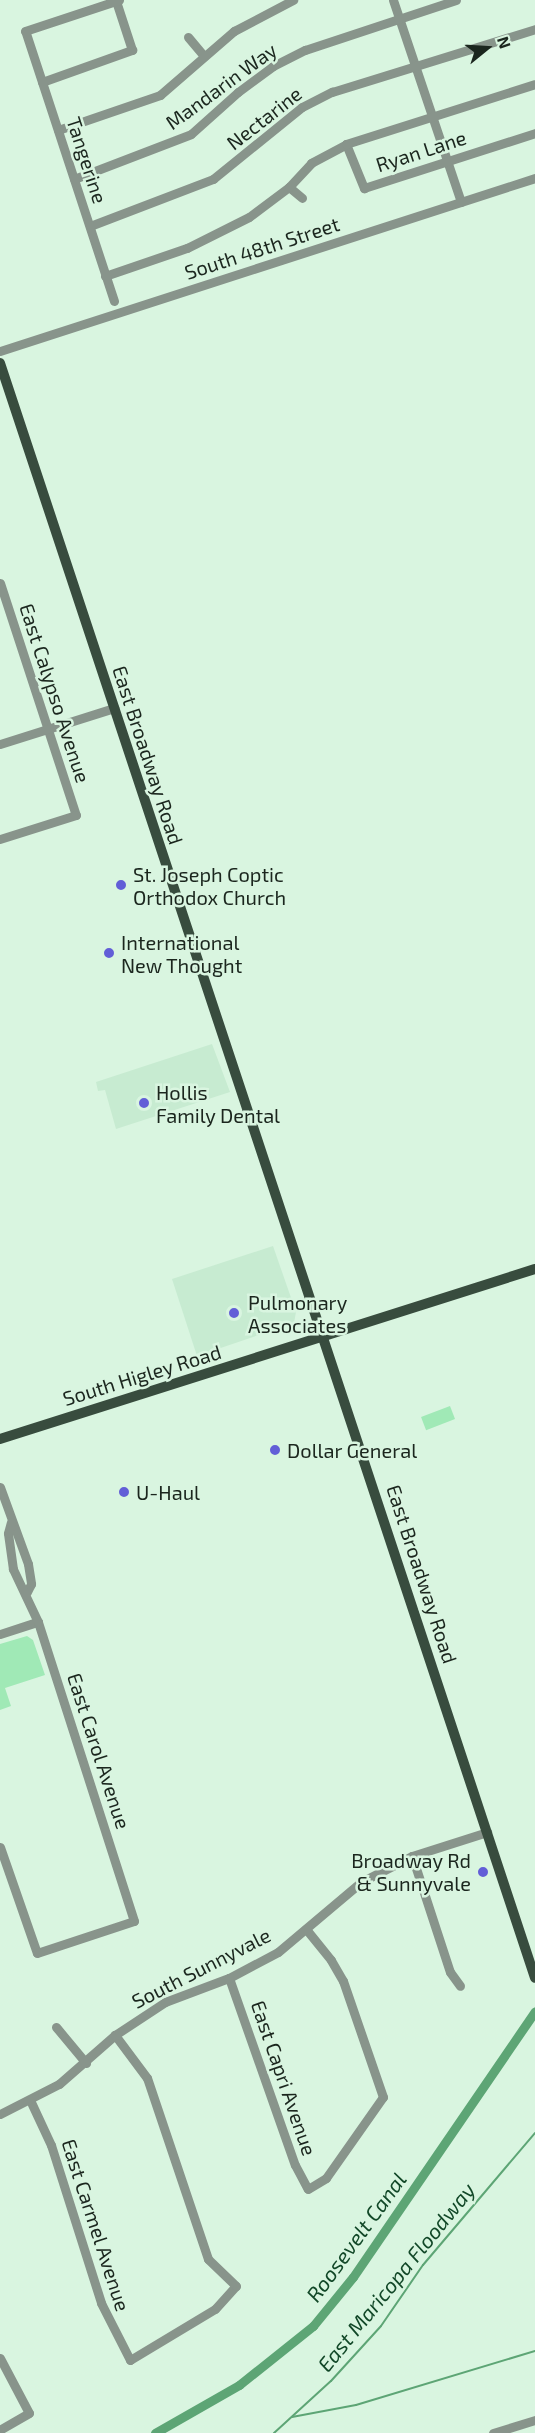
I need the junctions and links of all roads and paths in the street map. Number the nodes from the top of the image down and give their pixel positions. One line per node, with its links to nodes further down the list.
1 (117, 0): 10 (street); 10 (street, Tangerine)
2 (293, 0): 8 (street)
3 (393, 0): 5 (street)
4 (456, 0): 5 (street, Mandarin Way)
5 (399, 18): 9 (street); 18 (street, Mandarin Way)
6 (535, 29): 9 (street, Nectarine)
7 (188, 38): 8 (street)
8 (204, 56): 13 (street)
9 (415, 67): 12 (street); 22 (street, Nectarine)
10 (42, 82): 13 (street, Tangerine)
11 (535, 84): 12 (street)
12 (432, 115): 15 (street); 16 (street)
13 (58, 130): 18 (street, Tangerine)
14 (535, 133): 16 (street, Ryan Lane)
15 (346, 144): 16 (street, Ryan Lane); 19 (street)
16 (447, 162): 21 (street)
17 (535, 178): 21 (street, South 48th Street)
18 (74, 179): 22 (street, Tangerine)
19 (289, 187): 20 (street); 23 (street)
20 (302, 198)
21 (461, 202): 25 (street, South 48th Street)
22 (90, 226): 23 (street, Tangerine)
23 (105, 276): 24 (street, Tangerine)
24 (114, 301)
25 (0, 351)
26 (0, 363): 28 (main road, East Broadway Road)
27 (0, 582): 29 (street, East Calypso Avenue)
28 (114, 708): 29 (street); 33 (main road, East Broadway Road)
29 (47, 729): 30 (street); 31 (street, East Calypso Avenue)
30 (0, 744)
31 (0, 839)
32 (535, 1269): 33 (main road, South Higley Road)
33 (324, 1337): 34 (main road, South Higley Road); 40 (main road, East Broadway Road)
34 (0, 1439)
35 (0, 1487): 36 (street, East Carol Avenue)
36 (11, 1522): 37 (street, East Carol Avenue); 37 (street, East Carol Avenue)
37 (27, 1592): 38 (street, East Carol Avenue)
38 (38, 1622): 39 (street); 41 (street, East Carol Avenue)
39 (0, 1634)
40 (487, 1832): 42 (street, South Sunnyvale); 45 (main road, East Broadway Road)
41 (0, 1847)
42 (412, 1856): 43 (street, South Sunnyvale); 46 (street)
43 (306, 1929): 44 (street, South Sunnyvale); 44 (street, East Capri Avenue)
44 (229, 1978): 48 (street, South Sunnyvale)
45 (535, 1978)
46 (460, 1986)
47 (56, 2027): 49 (street)
48 (115, 2035): 49 (street, South Sunnyvale); 50 (street, East Carmel Avenue)
49 (86, 2063): 50 (street, South Sunnyvale)
50 (30, 2100): 51 (street, South Sunnyvale)
51 (0, 2114)
52 (0, 2358): 54 (street)
53 (535, 2420): 55 (street)
54 (0, 2430)
55 (492, 2433)

